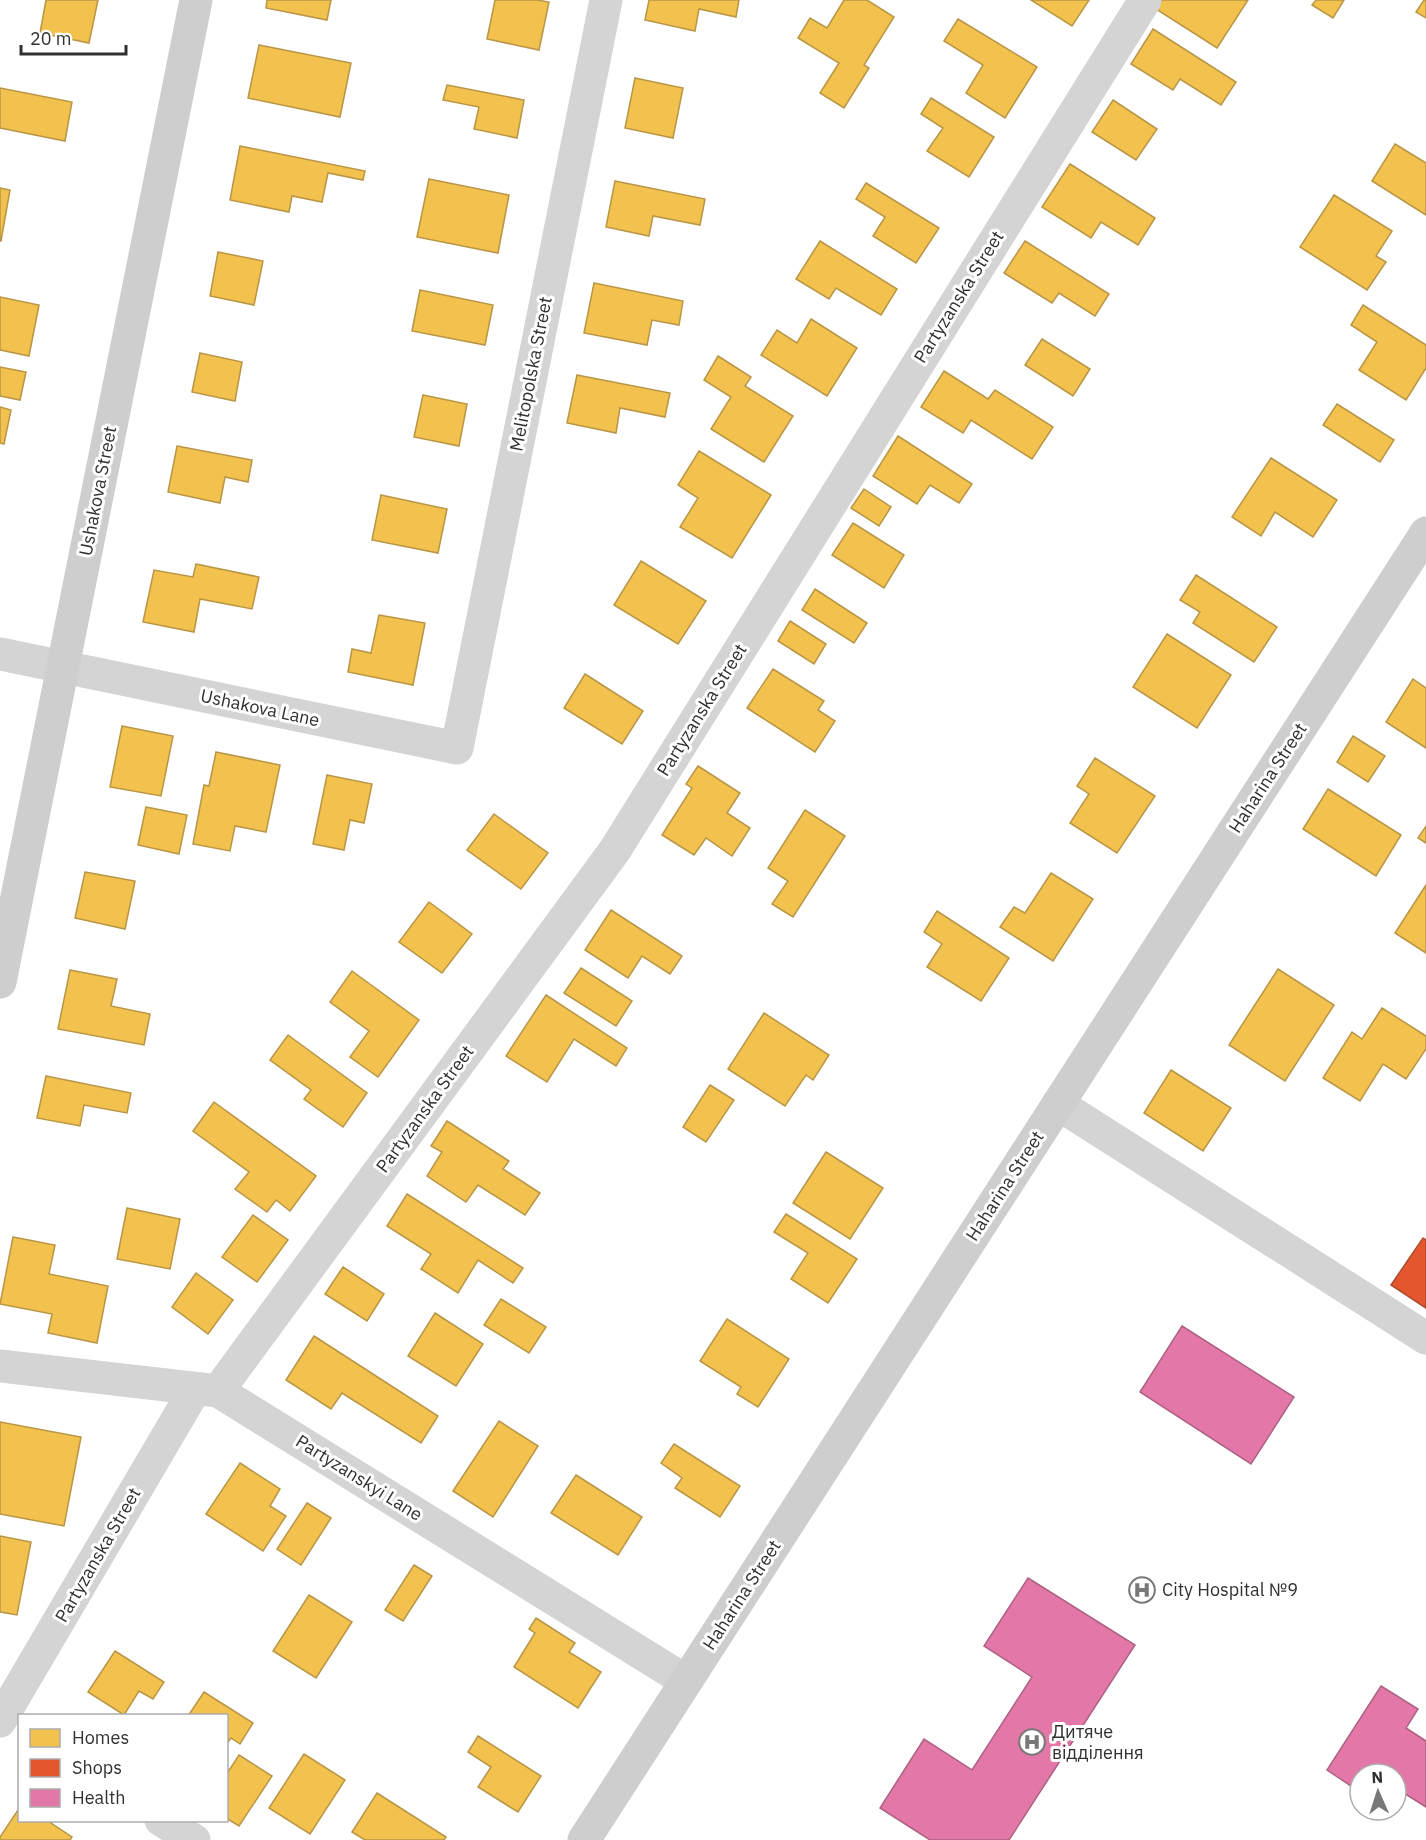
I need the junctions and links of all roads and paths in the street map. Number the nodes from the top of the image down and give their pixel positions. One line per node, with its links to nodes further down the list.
1 (196, 0): 6 (street, Ushakova Street)
2 (606, 0): 7 (street, Melitopolska Street)
3 (1145, 0): 12 (street, Partyzanska Street)
4 (1426, 533): 9 (street, Haharina Street)
5 (0, 654): 6 (street, Ushakova Lane)
6 (63, 666): 7 (street, Ushakova Lane); 8 (street, Ushakova Street)
7 (457, 748)
8 (0, 982)
9 (1058, 1104): 10 (street); 13 (street, Haharina Street)
10 (1426, 1338)
11 (0, 1366): 12 (street, Partyzanskyi Lane)
12 (207, 1390): 13 (street, Partyzanskyi Lane); 14 (street, Partyzanska Street)
13 (686, 1681): 18 (street, Haharina Street)
14 (0, 1722): 15 (street)
15 (18, 1735)
16 (163, 1822): 17 (street)
17 (194, 1840)
18 (584, 1840)

